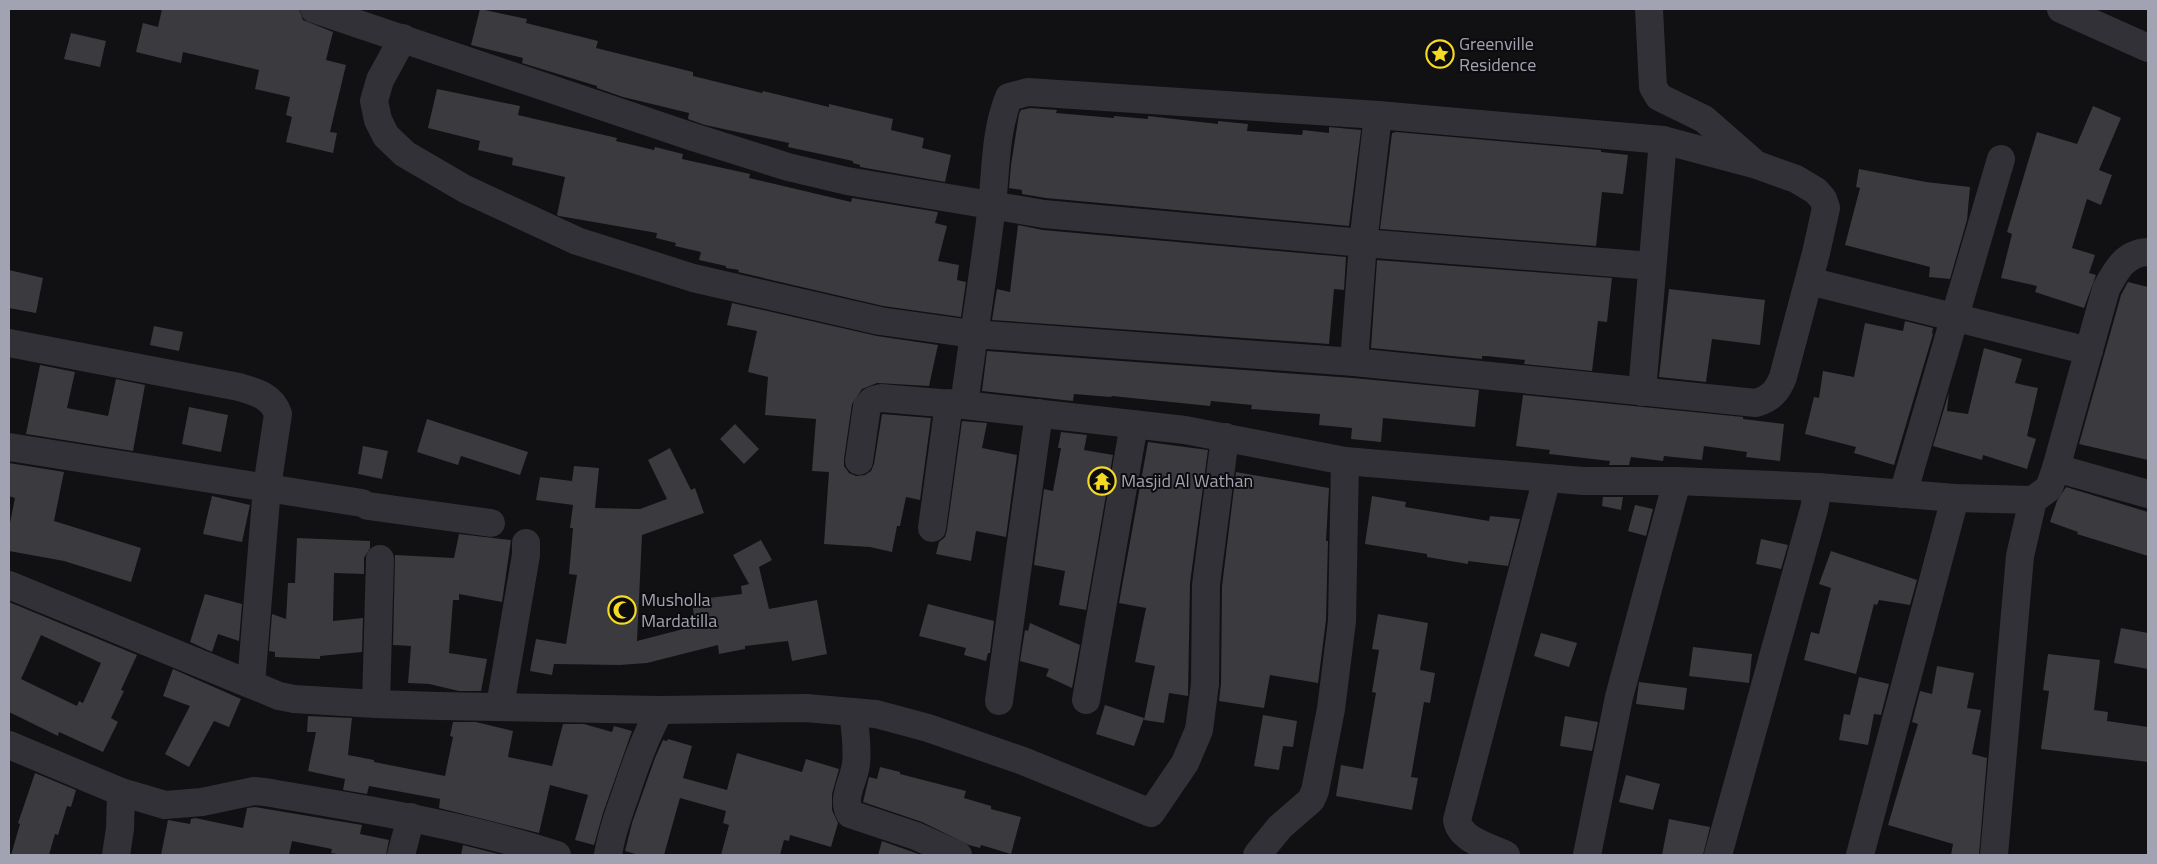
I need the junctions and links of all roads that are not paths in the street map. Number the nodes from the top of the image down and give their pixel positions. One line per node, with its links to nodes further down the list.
1 (314, 9): 4 (street)
2 (1649, 9): 9 (street)
3 (2061, 9): 5 (street)
4 (403, 38): 10 (street); 16 (street)
5 (2148, 48)
6 (1378, 115): 7 (street); 10 (street); 11 (street)
7 (1663, 140): 9 (street); 13 (street)
8 (2001, 158): 15 (street)
9 (1757, 165): 14 (street)
10 (991, 206): 11 (street); 16 (street)
11 (1363, 243): 13 (street); 19 (street)
12 (2148, 252): 18 (street)
13 (1652, 266): 20 (street)
14 (1809, 281): 15 (street); 20 (street)
15 (1954, 319): 18 (street); 33 (street)
16 (973, 334): 19 (street); 21 (street)
17 (9, 343): 31 (street)
18 (2089, 351): 28 (street)
19 (1354, 362): 20 (street)
20 (1642, 392)
21 (956, 404): 22 (street); 26 (street); 38 (street)
22 (1039, 413): 23 (street); 44 (street)
23 (1134, 424): 24 (street); 43 (street)
24 (1225, 437): 27 (street); 48 (street)
25 (9, 447): 31 (street)
26 (860, 461)
27 (1345, 461): 29 (street); 57 (street)
28 (2056, 468): 34 (street); 36 (street)
29 (1547, 478): 30 (street); 58 (street)
30 (1677, 481): 32 (street); 59 (street)
31 (267, 487): 37 (street); 42 (street)
32 (1818, 487): 33 (street); 60 (street)
33 (1903, 494): 35 (street)
34 (2148, 494)
35 (1955, 498): 36 (street); 61 (street)
36 (2033, 500): 62 (street)
37 (491, 523)
38 (932, 528)
39 (526, 543): 46 (street)
40 (380, 559): 45 (street)
41 (9, 585): 42 (street)
42 (251, 684): 45 (street)
43 (1086, 700)
44 (999, 701)
45 (376, 704): 46 (street)
46 (500, 706): 47 (street)
47 (660, 710): 48 (street); 55 (street)
48 (853, 712): 56 (street)
49 (9, 745): 50 (street)
50 (121, 792): 51 (street); 52 (street)
51 (411, 817): 53 (street); 54 (street)
52 (116, 855)
53 (401, 855)
54 (557, 855)
55 (608, 855)
56 (958, 855)
57 (1257, 855)
58 (1506, 855)
59 (1587, 855)
60 (1718, 855)
61 (1860, 855)
62 (1994, 855)

